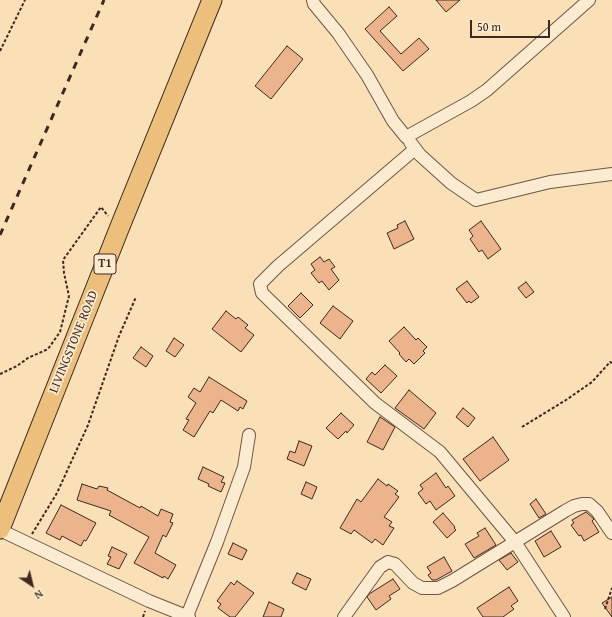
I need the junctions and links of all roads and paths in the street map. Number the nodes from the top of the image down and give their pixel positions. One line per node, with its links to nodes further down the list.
1 (25, 0): 5 (path)
2 (212, 0): 9 (highway, LIVINGSTONE ROAD / T1)
3 (313, 0): 6 (street)
4 (589, 0): 6 (street)
5 (0, 50)
6 (406, 137): 7 (street)
7 (415, 149): 8 (street); 18 (street)
8 (612, 174)
9 (119, 229): 12 (path); 15 (highway, LIVINGSTONE ROAD / T1)
10 (136, 297): 17 (path)
11 (612, 363): 13 (path)
12 (0, 374)
13 (522, 427)
14 (249, 435): 21 (street)
15 (0, 529): 17 (street)
16 (612, 533): 18 (street)
17 (27, 542): 21 (street)
18 (515, 542): 22 (street); 23 (street)
19 (612, 588): 20 (path)
20 (604, 609)
21 (188, 616)
22 (344, 617)
23 (564, 617)

